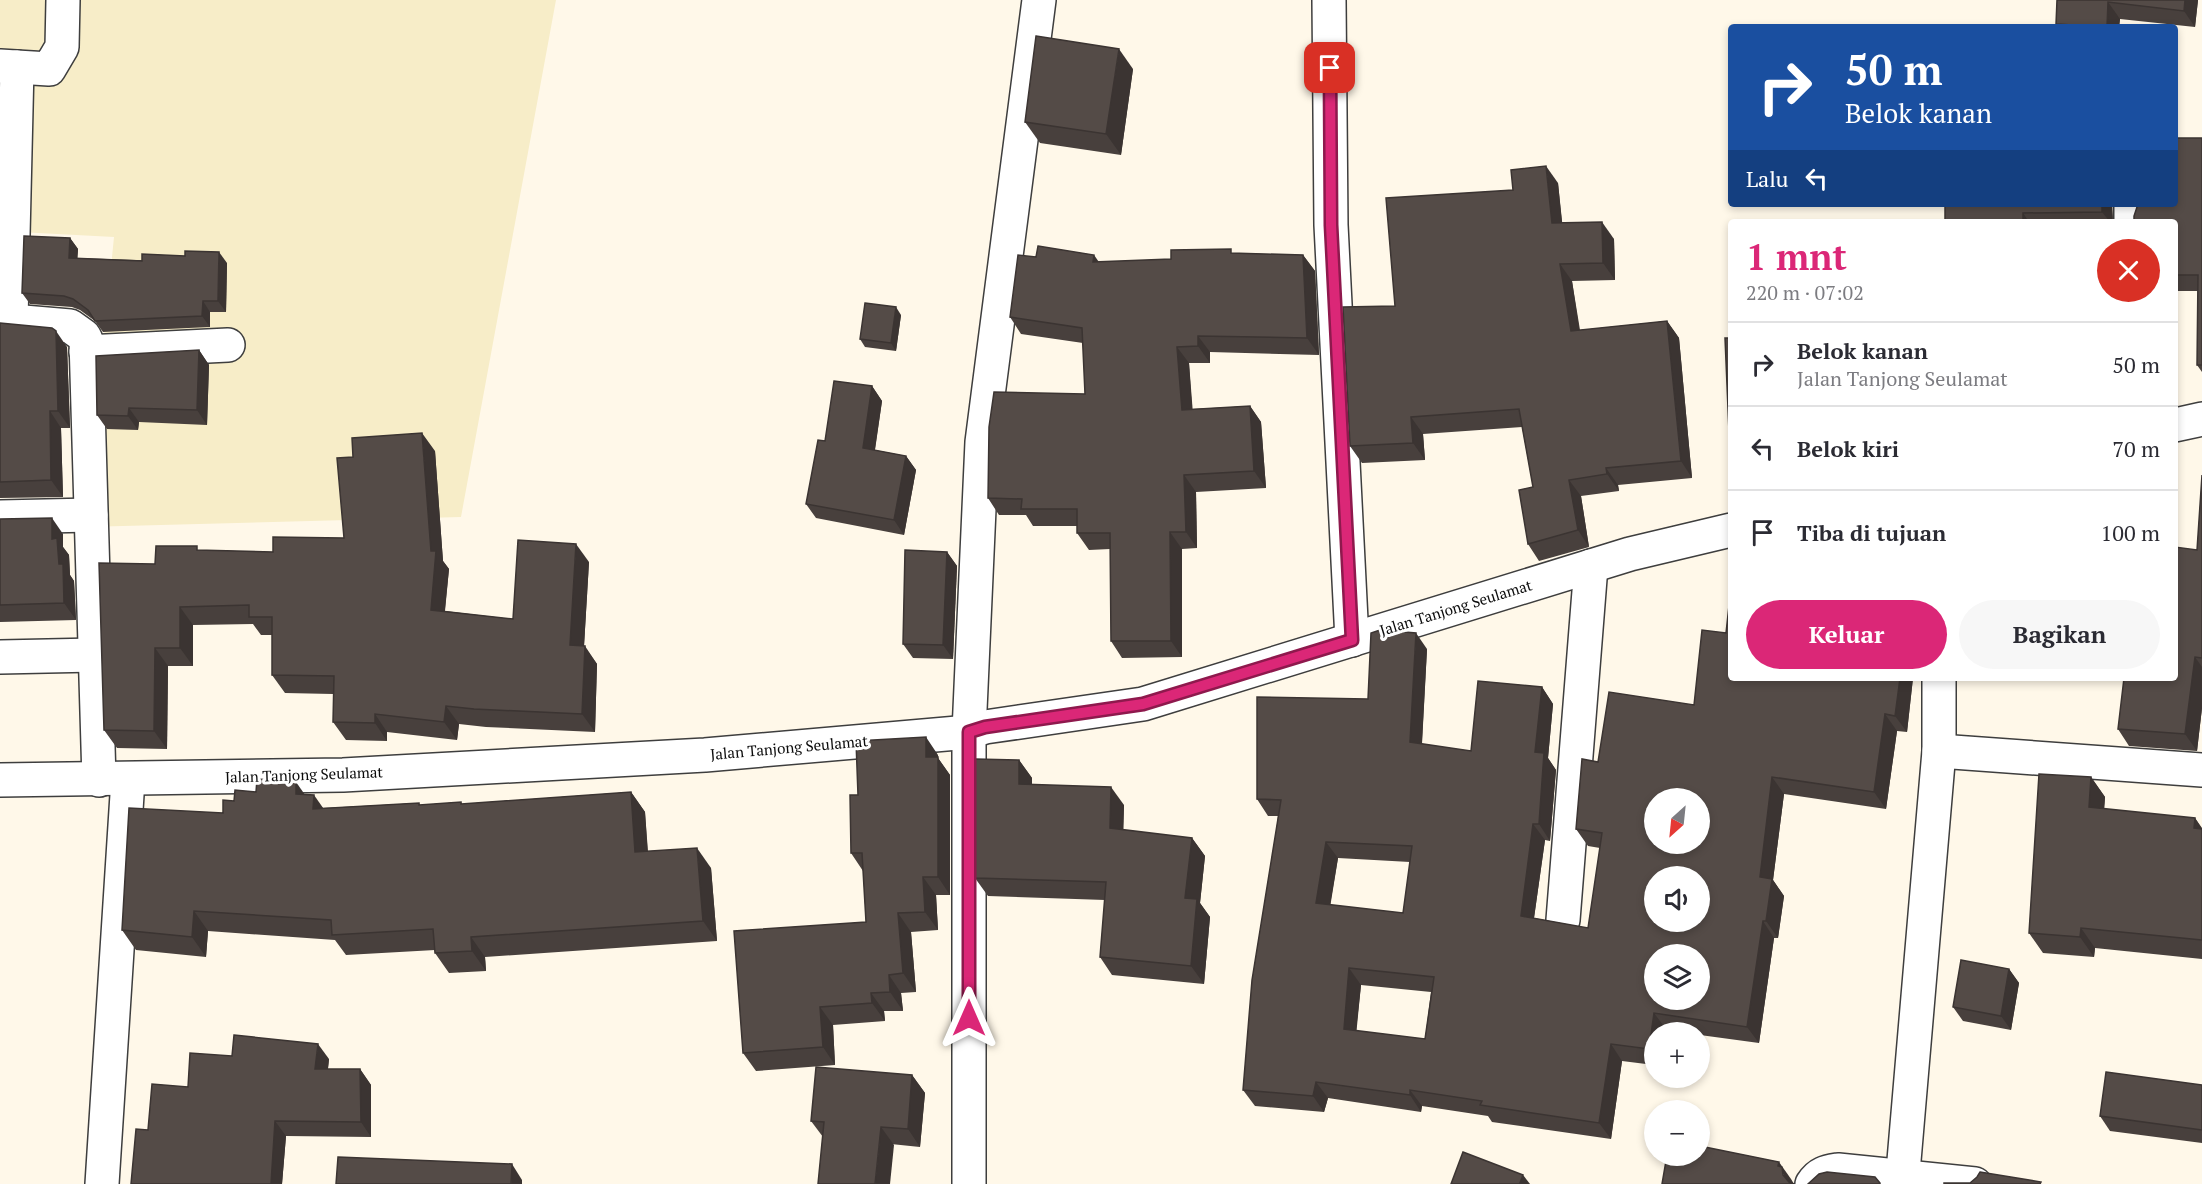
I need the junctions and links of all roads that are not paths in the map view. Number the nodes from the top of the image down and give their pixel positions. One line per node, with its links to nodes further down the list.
1 (63, 0): 4 (street)
2 (1039, 0): 18 (street)
3 (1329, 0): 14 (street)
4 (8, 66): 5 (street)
5 (6, 320): 7 (street)
6 (228, 345): 7 (street)
7 (86, 352): 10 (street)
8 (2202, 419): 9 (street)
9 (2178, 424)
10 (91, 515): 11 (street); 15 (street)
11 (0, 518)
12 (1728, 531): 13 (street, Jalan Tanjong Seulamat)
13 (1591, 566): 14 (street, Jalan Tanjong Seulamat); 23 (street)
14 (1352, 640): 18 (street, Jalan Tanjong Seulamat)
15 (95, 655): 16 (street); 22 (street)
16 (0, 657)
17 (1939, 681): 19 (street)
18 (969, 732): 22 (street, Jalan Tanjong Seulamat); 26 (street)
19 (1939, 751): 20 (street); 24 (street)
20 (2202, 770)
21 (0, 780): 22 (street, Jalan Tanjong Seulamat)
22 (113, 780): 25 (street)
23 (1563, 920)
24 (1902, 1180): 27 (street); 28 (street)
25 (102, 1184)
26 (969, 1184)
27 (1812, 1184)
28 (1975, 1184)

